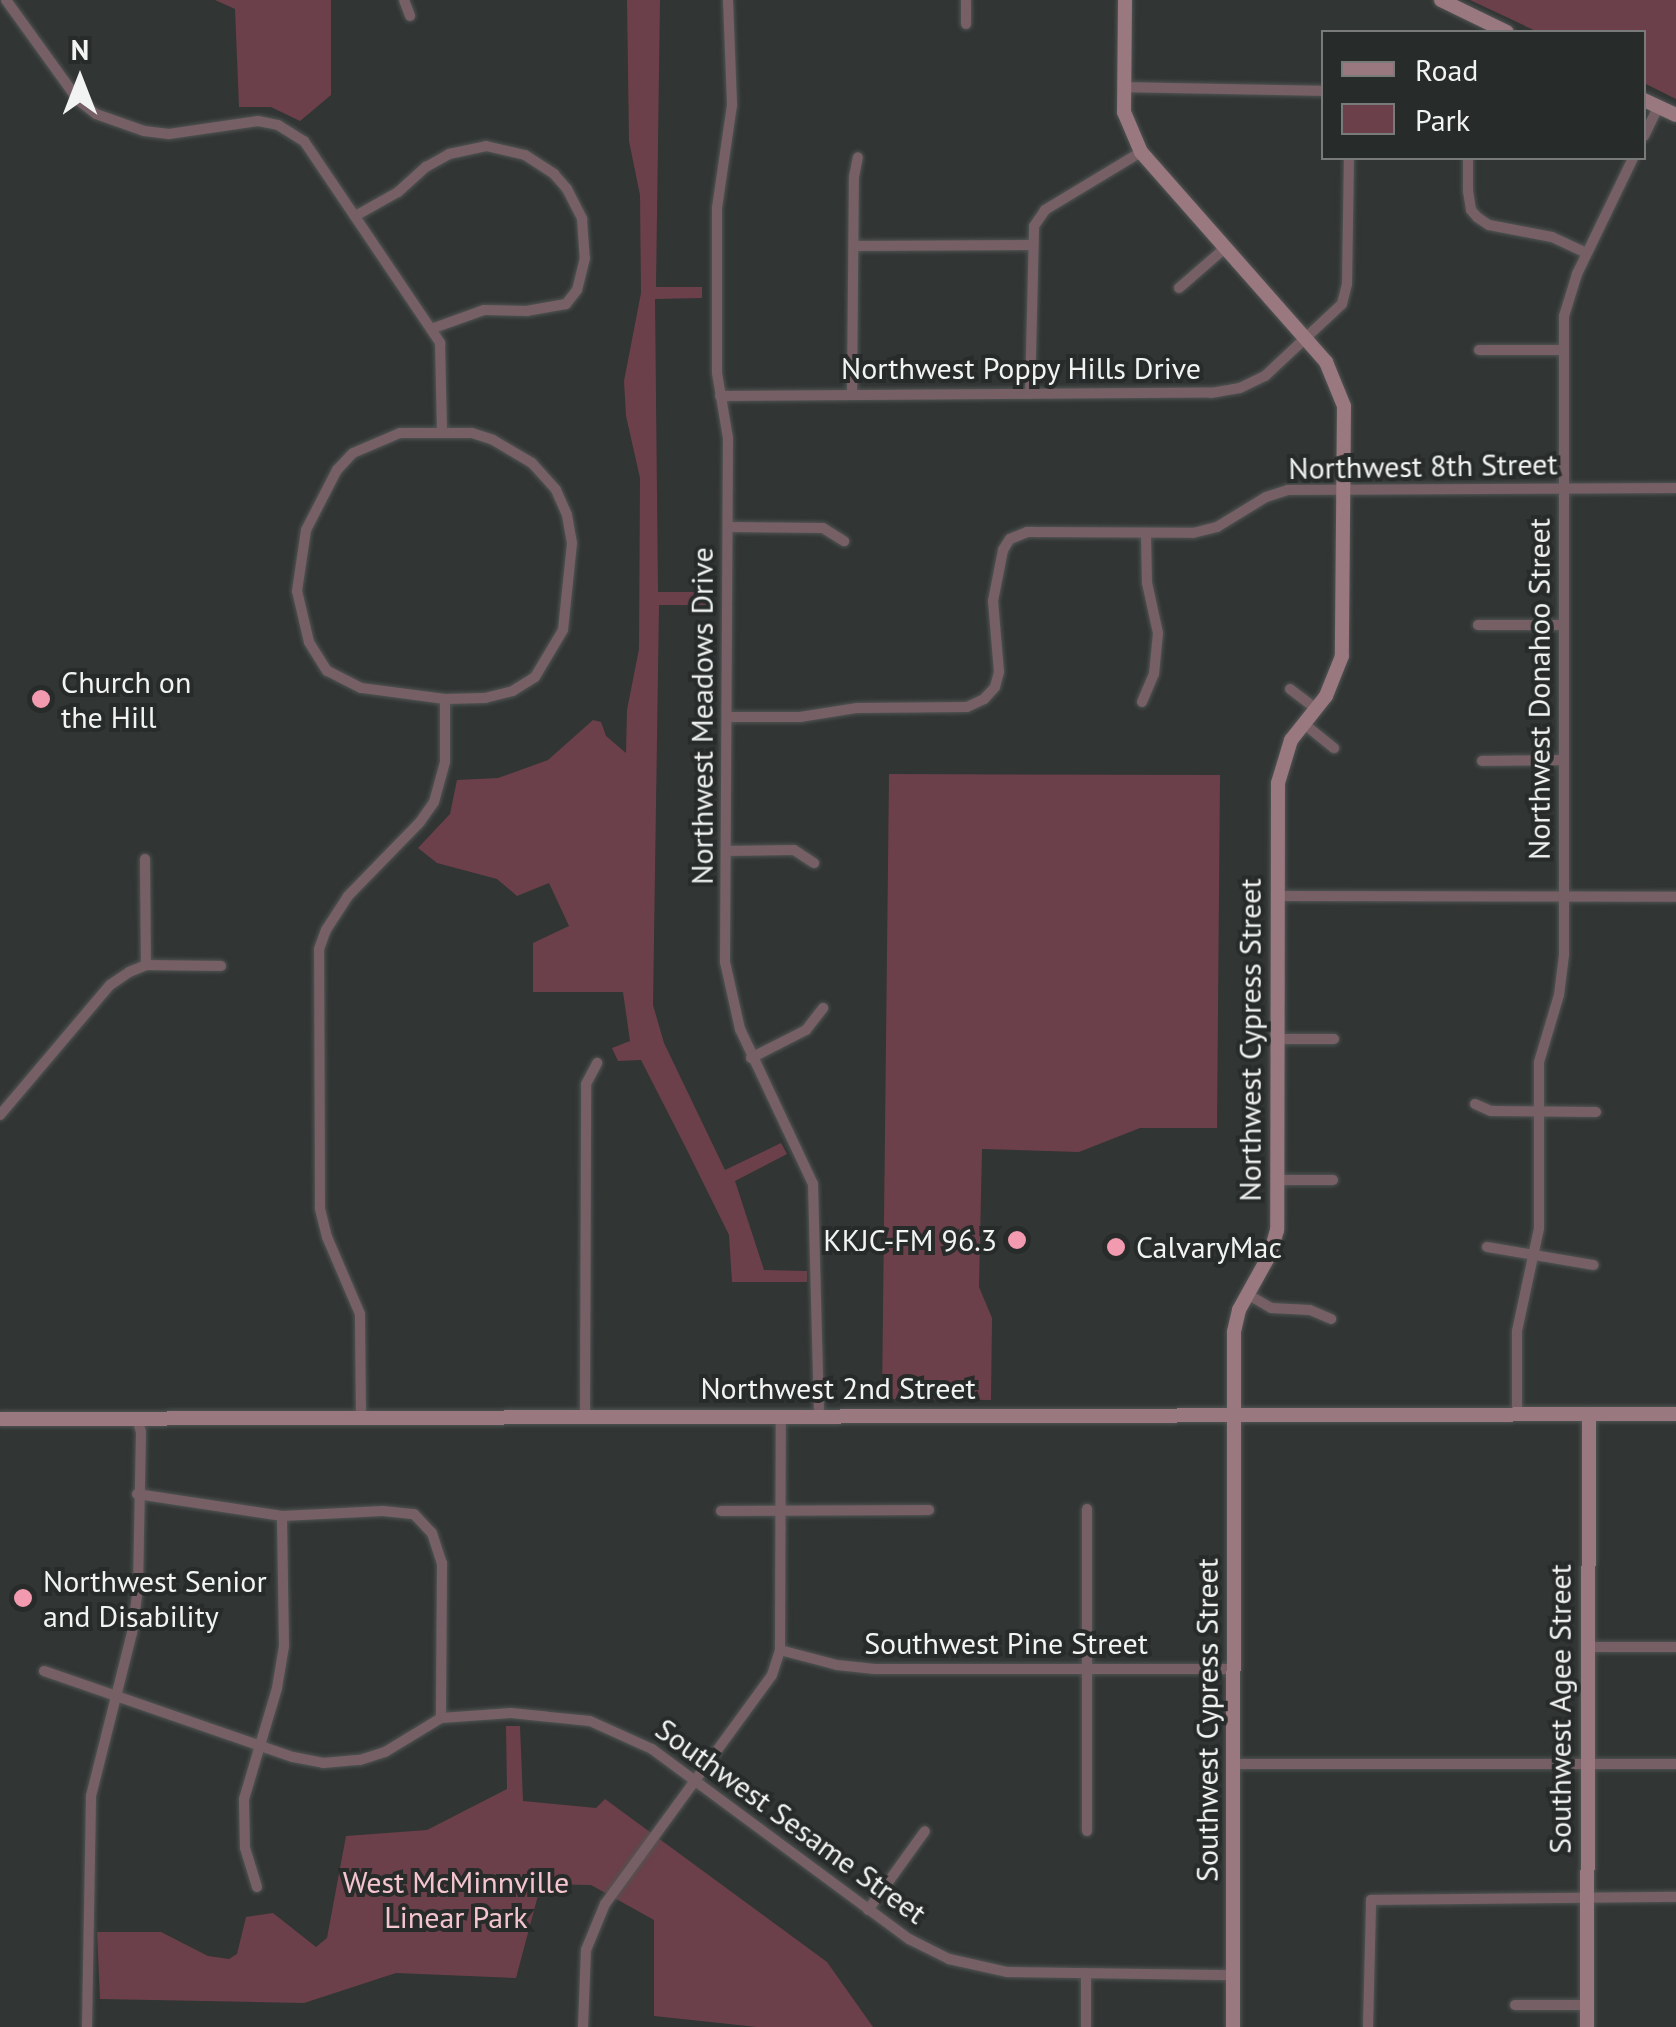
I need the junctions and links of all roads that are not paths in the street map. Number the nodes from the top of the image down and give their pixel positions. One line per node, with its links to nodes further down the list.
1 (6, 0): 21 (street)
2 (404, 0): 7 (street)
3 (728, 0): 33 (street, Northwest Meadows Drive)
4 (966, 0): 8 (street)
5 (1125, 0): 10 (main road, Northwest Cypress Street)
6 (1440, 0): 9 (main road)
7 (410, 16)
8 (966, 24)
9 (1488, 28)
10 (1123, 87): 11 (street); 16 (main road, Northwest Cypress Street)
11 (1321, 91)
12 (1646, 101): 13 (main road)
13 (1658, 107): 14 (main road); 15 (street)
14 (1676, 116)
15 (1646, 132)
16 (1141, 152): 22 (street); 24 (main road, Northwest Cypress Street)
17 (858, 158): 23 (street)
18 (1348, 160): 28 (street, Northwest Poppy Hills Drive)
19 (1468, 160): 25 (street)
20 (1632, 160): 25 (street, Northwest Donahoo Street)
21 (357, 215): 27 (street); 27 (street)
22 (1032, 245): 23 (street); 32 (street)
23 (854, 246): 31 (street)
24 (1224, 248): 26 (street); 28 (main road, Northwest Cypress Street)
25 (1587, 253): 30 (street, Northwest Donahoo Street)
26 (1179, 288)
27 (431, 329): 34 (street)
28 (1306, 339): 32 (street, Northwest Poppy Hills Drive); 35 (main road, Northwest Cypress Street)
29 (1479, 350): 30 (street)
30 (1563, 350): 36 (street, Northwest Donahoo Street)
31 (852, 394): 32 (street, Northwest Poppy Hills Drive); 33 (street, Northwest Poppy Hills Drive)
32 (1030, 394)
33 (720, 396): 38 (street, Northwest Meadows Drive)
34 (442, 433): 44 (street); 44 (street)
35 (1344, 488): 36 (street, Northwest 8th Street); 39 (street, Northwest 8th Street); 46 (main road, Northwest Cypress Street)
36 (1565, 488): 37 (street, Northwest 8th Street); 42 (street, Northwest Donahoo Street)
37 (1676, 488)
38 (728, 527): 40 (street); 47 (street, Northwest Meadows Drive)
39 (1146, 534): 45 (street); 47 (street, Northwest 8th Street)
40 (844, 541)
41 (1478, 625): 42 (street)
42 (1564, 625): 51 (street, Northwest Donahoo Street)
43 (1290, 689): 46 (street)
44 (445, 699): 83 (street)
45 (1142, 702)
46 (1316, 708): 48 (main road, Northwest Cypress Street)
47 (728, 718): 52 (street, Northwest Meadows Drive)
48 (1303, 723): 49 (street); 55 (main road, Northwest Cypress Street)
49 (1334, 748)
50 (1482, 760): 51 (street)
51 (1564, 760): 56 (street, Northwest Donahoo Street)
52 (726, 850): 54 (street); 63 (street, Northwest Meadows Drive)
53 (144, 859): 58 (street)
54 (814, 863)
55 (1278, 896): 56 (street); 62 (main road, Northwest Cypress Street)
56 (1563, 897): 57 (street); 66 (street, Northwest Donahoo Street)
57 (1676, 897)
58 (146, 966): 59 (street); 68 (street)
59 (221, 966)
60 (823, 1008): 63 (street)
61 (1334, 1038): 62 (street)
62 (1278, 1039): 69 (main road, Northwest Cypress Street)
63 (751, 1058): 81 (street, Northwest Meadows Drive)
64 (597, 1063): 82 (street)
65 (1475, 1104): 66 (street)
66 (1538, 1112): 67 (street); 72 (street, Northwest Donahoo Street)
67 (1596, 1112)
68 (0, 1115)
69 (1277, 1180): 70 (street); 74 (main road, Northwest Cypress Street)
70 (1334, 1180)
71 (1486, 1246): 72 (street)
72 (1536, 1255): 73 (street); 77 (street, Northwest Donahoo Street)
73 (1593, 1265)
74 (1247, 1294): 75 (street); 76 (main road, Northwest Cypress Street)
75 (1330, 1320)
76 (1234, 1414): 77 (main road, Northwest 2nd Street); 81 (main road, Northwest 2nd Street); 96 (main road, Southwest Cypress Street)
77 (1517, 1414): 78 (main road, Northwest 2nd Street)
78 (1589, 1414): 79 (main road, Northwest 2nd Street); 92 (main road, Southwest Agee Street)
79 (1676, 1414)
80 (781, 1416): 81 (main road, Northwest 2nd Street); 82 (main road, Northwest 2nd Street); 89 (street)
81 (818, 1416)
82 (585, 1417): 83 (main road, Northwest 2nd Street)
83 (361, 1418): 84 (main road, Northwest 2nd Street)
84 (136, 1419): 85 (main road, Northwest 2nd Street); 86 (street)
85 (0, 1420)
86 (138, 1494): 91 (street); 98 (street)
87 (1087, 1509): 95 (street)
88 (929, 1510): 89 (street)
89 (781, 1511): 90 (street); 94 (street)
90 (720, 1512)
91 (282, 1516): 99 (street); 100 (street)
92 (1588, 1647): 93 (street); 102 (main road, Southwest Agee Street)
93 (1676, 1647)
94 (780, 1650): 95 (street, Southwest Pine Street); 104 (street)
95 (1087, 1668): 96 (street, Southwest Pine Street); 106 (street)
96 (1234, 1669): 101 (main road, Southwest Cypress Street)
97 (44, 1672): 98 (street, Southwest Sesame Street)
98 (116, 1696): 100 (street, Southwest Sesame Street); 115 (street)
99 (441, 1718): 100 (street, Southwest Sesame Street); 104 (street, Southwest Sesame Street)
100 (260, 1745): 107 (street)
101 (1234, 1764): 102 (street); 112 (main road, Southwest Cypress Street)
102 (1588, 1764): 103 (street); 108 (main road, Southwest Agee Street)
103 (1676, 1764)
104 (698, 1782): 110 (street, Southwest Sesame Street); 116 (street)
105 (925, 1831): 110 (street)
106 (1087, 1832)
107 (257, 1887)
108 (1588, 1897): 109 (street); 114 (main road, Southwest Agee Street); 119 (street)
109 (1676, 1897)
110 (868, 1910): 111 (street, Southwest Sesame Street)
111 (1086, 1975): 112 (street, Southwest Sesame Street); 117 (street)
112 (1234, 1975): 118 (main road, Southwest Cypress Street)
113 (1515, 2005): 114 (street)
114 (1587, 2005): 120 (main road, Southwest Agee Street)
115 (88, 2027)
116 (584, 2027)
117 (1086, 2027)
118 (1234, 2027)
119 (1368, 2027)
120 (1587, 2027)

